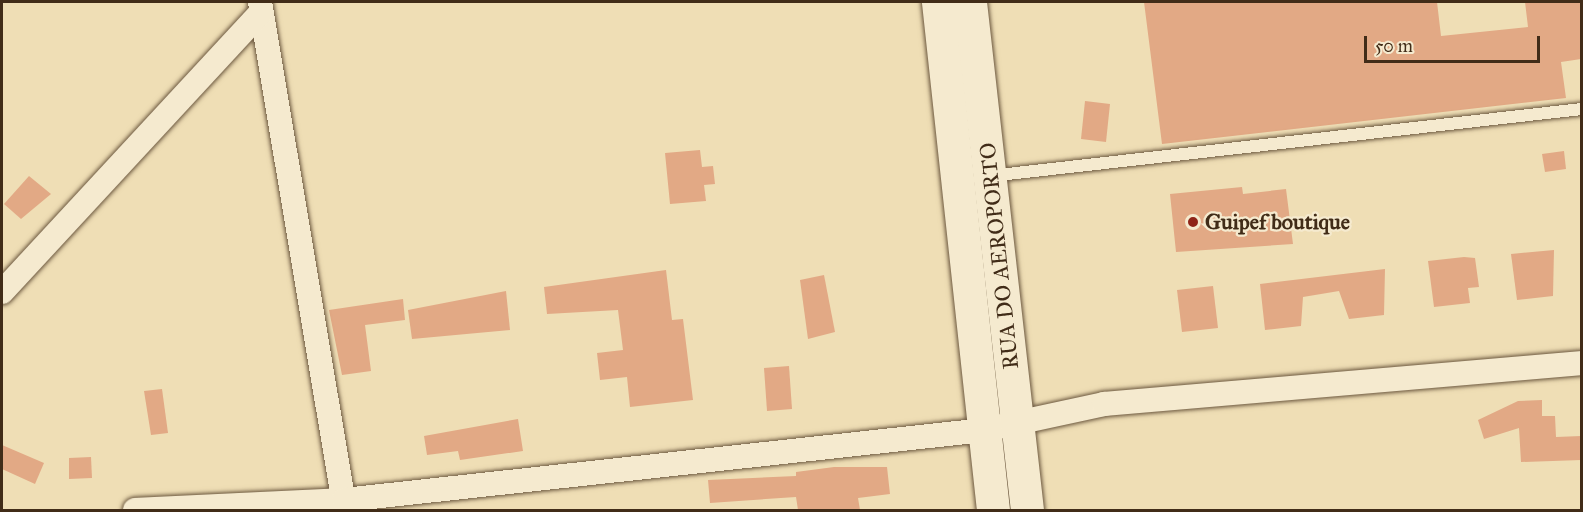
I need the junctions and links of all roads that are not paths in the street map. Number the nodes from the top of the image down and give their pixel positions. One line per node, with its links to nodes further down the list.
1 (938, 2): 9 (main road, RUA DO AEROPORTO)
2 (970, 2): 5 (main road, RUA DO AEROPORTO)
3 (260, 7): 6 (street); 10 (street)
4 (1581, 110): 5 (lane)
5 (990, 176): 8 (main road, RUA DO AEROPORTO)
6 (2, 292)
7 (1581, 363): 8 (street)
8 (1017, 422): 9 (street); 13 (main road, RUA DO AEROPORTO)
9 (984, 430): 10 (street); 12 (main road, RUA DO AEROPORTO)
10 (345, 505): 11 (street)
11 (135, 510)
12 (993, 510)
13 (1027, 510)

